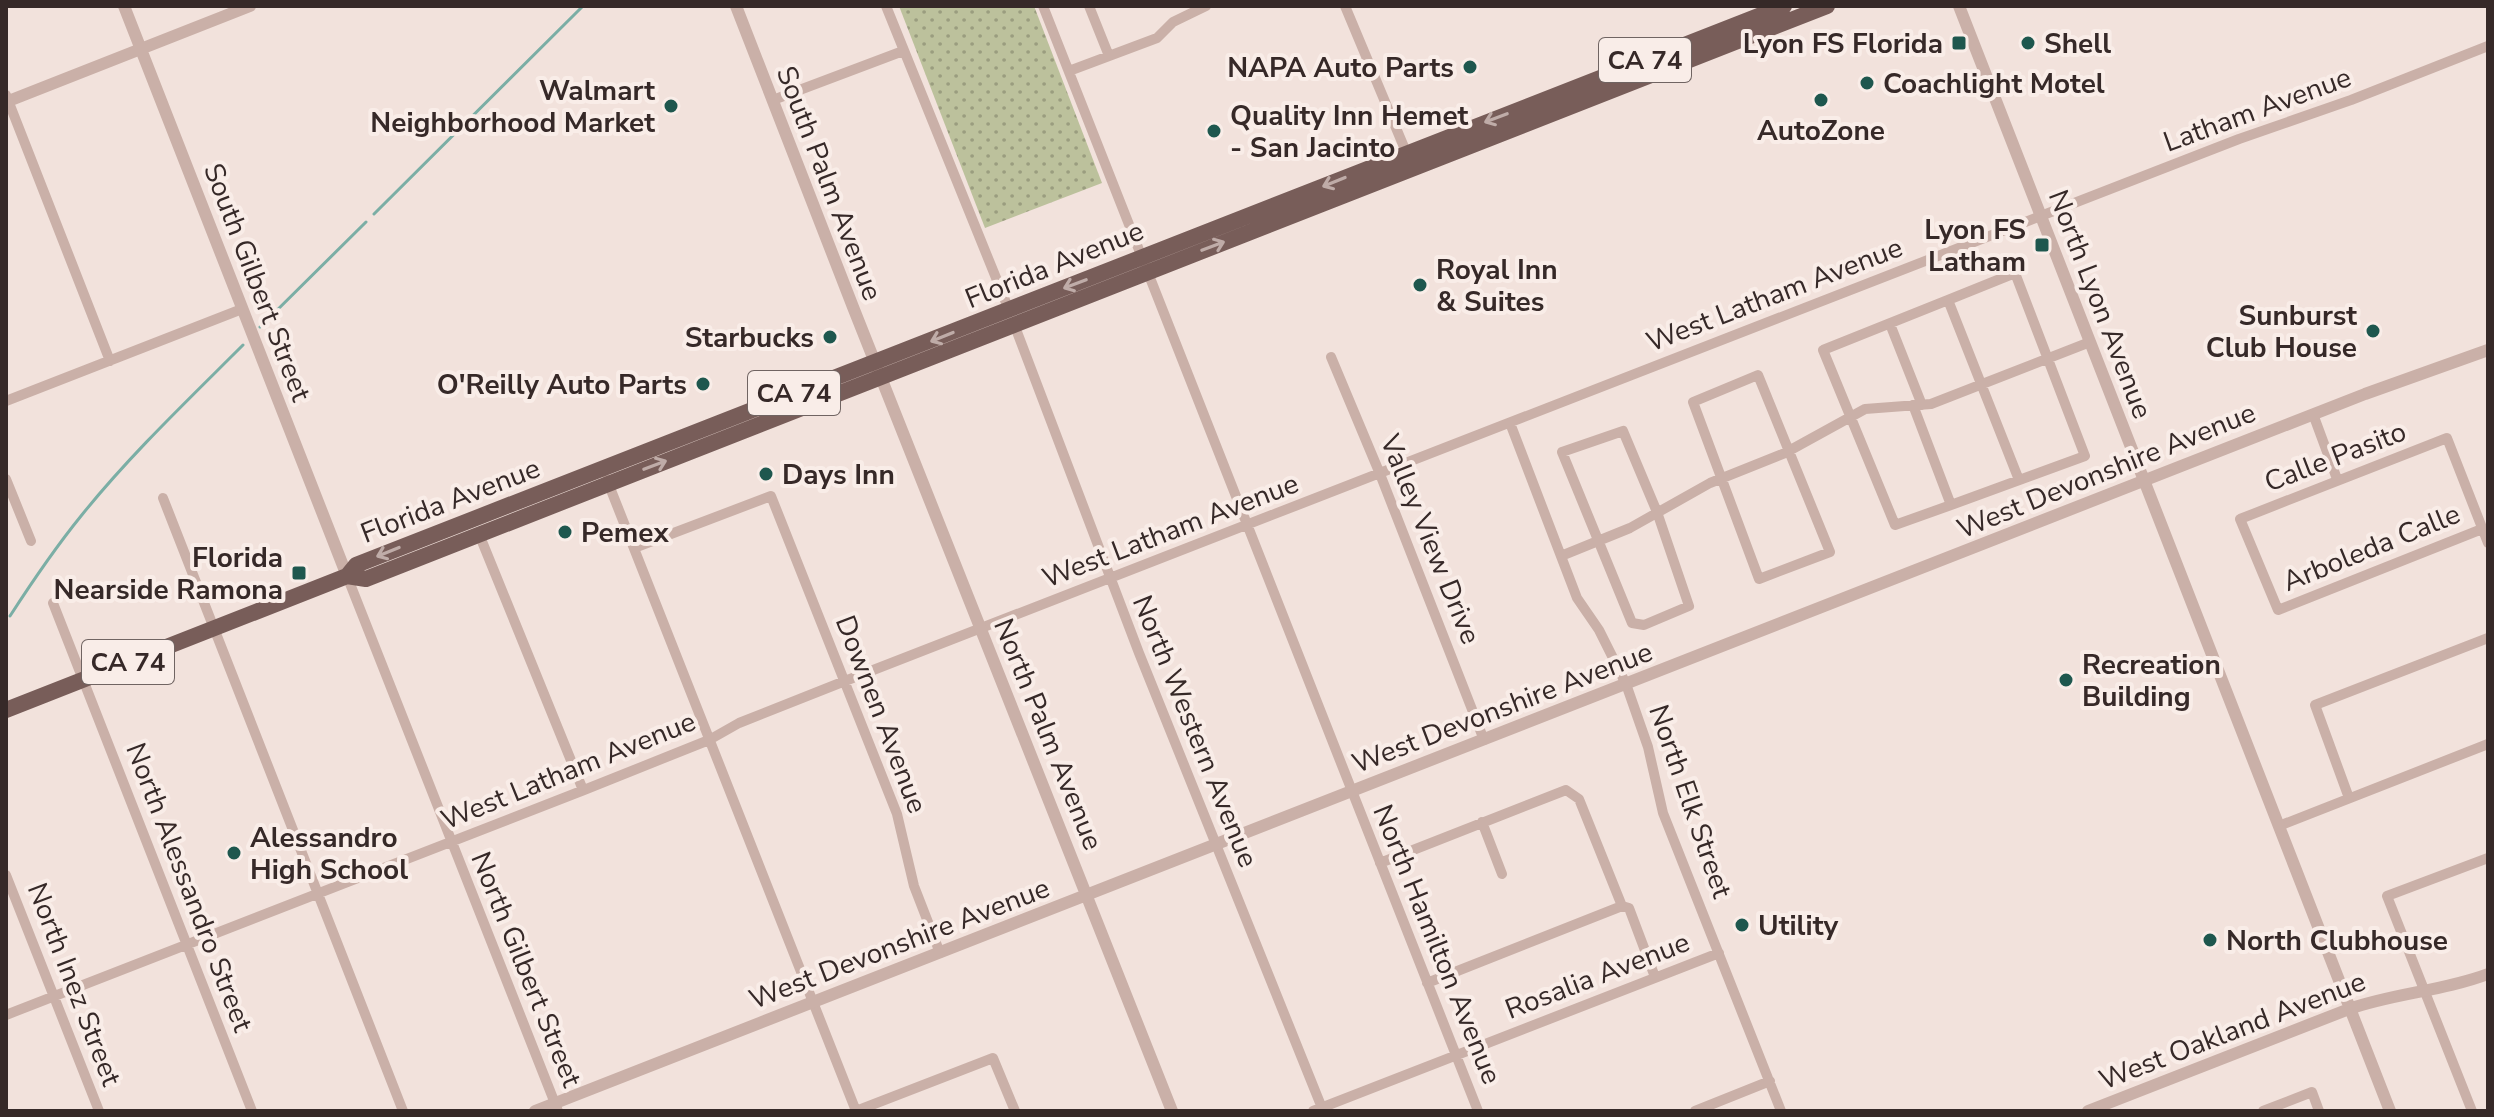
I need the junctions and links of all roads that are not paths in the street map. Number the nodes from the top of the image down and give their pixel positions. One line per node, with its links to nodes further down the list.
1 (124, 6): 14 (street, South Gilbert Street)
2 (250, 6): 14 (street)
3 (736, 6): 19 (street, South Palm Avenue)
4 (886, 6): 15 (street, North Western Avenue)
5 (1043, 6): 17 (street, North Hamilton Avenue)
6 (1089, 6): 16 (street)
7 (1206, 6): 16 (street)
8 (1345, 6): 21 (street)
9 (1784, 6): 12 (main road, Florida Avenue / CA 74)
10 (1827, 6): 20 (main road, Florida Avenue)
11 (1959, 6): 22 (street, North Lyon Avenue)
12 (1722, 30): 20 (main road); 21 (main road, Florida Avenue / CA 74, one-way to 21)
13 (2488, 46): 22 (street, Latham Avenue)
14 (141, 49): 18 (street); 25 (street, South Gilbert Street)
15 (903, 51): 19 (street); 26 (street, North Western Avenue)
16 (1109, 56): 17 (street)
17 (1074, 69): 23 (street, North Hamilton Avenue)
18 (7, 99): 32 (street)
19 (773, 100): 33 (street, South Palm Avenue)
20 (1589, 100): 21 (main road, Florida Avenue)
21 (1410, 161): 23 (main road, Florida Avenue / CA 74)
22 (2041, 216): 28 (street, North Lyon Avenue); 39 (street, West Latham Avenue)
23 (1144, 265): 26 (main road, Florida Avenue / CA 74); 52 (street, North Hamilton Avenue)
24 (1948, 300): 27 (street); 31 (street); 34 (street)
25 (242, 309): 32 (street); 60 (street, South Gilbert Street)
26 (1012, 317): 33 (main road, Florida Avenue / CA 74); 61 (street, North Western Avenue)
27 (1890, 324): 36 (street); 38 (street)
28 (2090, 342): 31 (street); 47 (street, North Lyon Avenue)
29 (2488, 350): 37 (street, West Devonshire Avenue)
30 (1331, 357): 41 (street, Valley View Drive)
31 (2048, 358): 34 (street); 46 (street)
32 (110, 361): 35 (street)
33 (877, 369): 42 (main road, Florida Avenue / CA 74); 42 (main road, Florida Avenue, one-way to 33); 65 (street, North Palm Avenue)
34 (1983, 383): 36 (street); 46 (street)
35 (6, 401)
36 (1917, 405): 38 (street); 50 (street)
37 (2313, 414): 45 (street); 47 (street, West Devonshire Avenue)
38 (1852, 416): 40 (street); 50 (street)
39 (1510, 423): 41 (street, West Latham Avenue); 59 (street, North Elk Street)
40 (1790, 450): 44 (street); 44 (street); 44 (street)
41 (1380, 474): 52 (street, West Latham Avenue); 72 (street, Valley View Drive)
42 (605, 476): 48 (main road, Florida Avenue / CA 74); 54 (main road, Florida Avenue); 58 (street)
43 (6, 479): 55 (street)
44 (1722, 479): 51 (street)
45 (2337, 479): 53 (street, Calle Pasito); 63 (street, Calle Pasito)
46 (2019, 480): 50 (street)
47 (2145, 481): 69 (street, West Devonshire Avenue); 78 (street, North Lyon Avenue)
48 (542, 492): 54 (main road); 60 (main road, Florida Avenue / CA 74, one-way to 60)
49 (163, 498): 64 (street)
50 (1951, 505)
51 (1657, 512): 56 (street); 56 (street); 56 (street)
52 (1247, 526): 61 (street, West Latham Avenue); 75 (street, North Hamilton Avenue)
53 (2482, 529): 57 (street); 63 (street, Arboleda Calle)
54 (479, 534): 60 (main road, Florida Avenue); 74 (street)
55 (31, 541)
56 (1598, 541): 59 (street)
57 (2488, 543)
58 (634, 548): 68 (street, Downen Avenue); 71 (street)
59 (1561, 556): 69 (street, North Elk Street)
60 (347, 576): 64 (main road, Florida Avenue / CA 74); 79 (street, North Gilbert Street)
61 (1110, 579): 65 (street, West Latham Avenue); 80 (street, North Western Avenue)
62 (53, 603): 67 (street, North Alessandro Street)
63 (2278, 610)
64 (214, 628): 67 (main road, Florida Avenue / CA 74); 85 (street)
65 (982, 628): 68 (street, West Latham Avenue); 86 (street, North Palm Avenue)
66 (2488, 638): 76 (street)
67 (84, 680): 70 (main road, Florida Avenue / CA 74); 88 (street, North Alessandro Street)
68 (845, 681): 71 (street, West Latham Avenue); 89 (street, Downen Avenue)
69 (1626, 684): 72 (street, West Devonshire Avenue); 90 (street, North Elk Street)
70 (6, 710)
71 (709, 740): 74 (street, West Latham Avenue); 96 (street)
72 (1484, 740): 75 (street, West Devonshire Avenue)
73 (2488, 744): 76 (street)
74 (583, 790): 79 (street, West Latham Avenue)
75 (1352, 791): 80 (street, West Devonshire Avenue); 82 (street, North Hamilton Avenue)
76 (2349, 798): 78 (street)
77 (1482, 822): 82 (street); 83 (street); 87 (street)
78 (2279, 826): 97 (street, North Lyon Avenue)
79 (452, 843): 85 (street, West Latham Avenue); 101 (street, North Gilbert Street)
80 (1215, 845): 86 (street, West Devonshire Avenue); 102 (street, North Western Avenue)
81 (2488, 858): 94 (street)
82 (1380, 863): 93 (street, North Hamilton Avenue)
83 (1502, 874)
84 (6, 875): 95 (street, North Inez Street)
85 (318, 894): 88 (street, West Latham Avenue); 105 (street)
86 (1087, 895): 89 (street, West Devonshire Avenue); 109 (street, North Palm Avenue)
87 (1622, 906): 92 (street); 93 (street)
88 (187, 945): 95 (street, West Latham Avenue); 104 (street, North Alessandro Street)
89 (940, 953): 96 (street, West Devonshire Avenue)
90 (1719, 953): 92 (street, Rosalia Avenue); 100 (street, North Elk Street)
91 (2488, 974): 94 (street, West Oakland Avenue)
92 (1655, 977): 99 (street, Rosalia Avenue)
93 (1433, 981): 99 (street, North Hamilton Avenue)
94 (2423, 990): 97 (street, West Oakland Avenue); 117 (street)
95 (54, 997): 98 (street, West Latham Avenue); 103 (street, North Inez Street)
96 (813, 1001): 101 (street, West Devonshire Avenue); 107 (street)
97 (2349, 1009): 113 (street, West Oakland Avenue); 116 (street, North Lyon Avenue)
98 (6, 1015)
99 (1456, 1056): 102 (street, Rosalia Avenue); 110 (street, North Hamilton Avenue)
100 (1770, 1081): 111 (street); 112 (street, North Elk Street)
101 (556, 1107): 106 (street, West Devonshire Avenue)
102 (1317, 1109)
103 (99, 1111)
104 (252, 1111)
105 (403, 1111)
106 (535, 1111)
107 (856, 1111): 108 (street)
108 (1015, 1111)
109 (1172, 1111)
110 (1478, 1111)
111 (1695, 1111)
112 (1781, 1111)
113 (2088, 1111)
114 (2263, 1111): 115 (street)
115 (2319, 1111)
116 (2390, 1111)
117 (2472, 1111)

